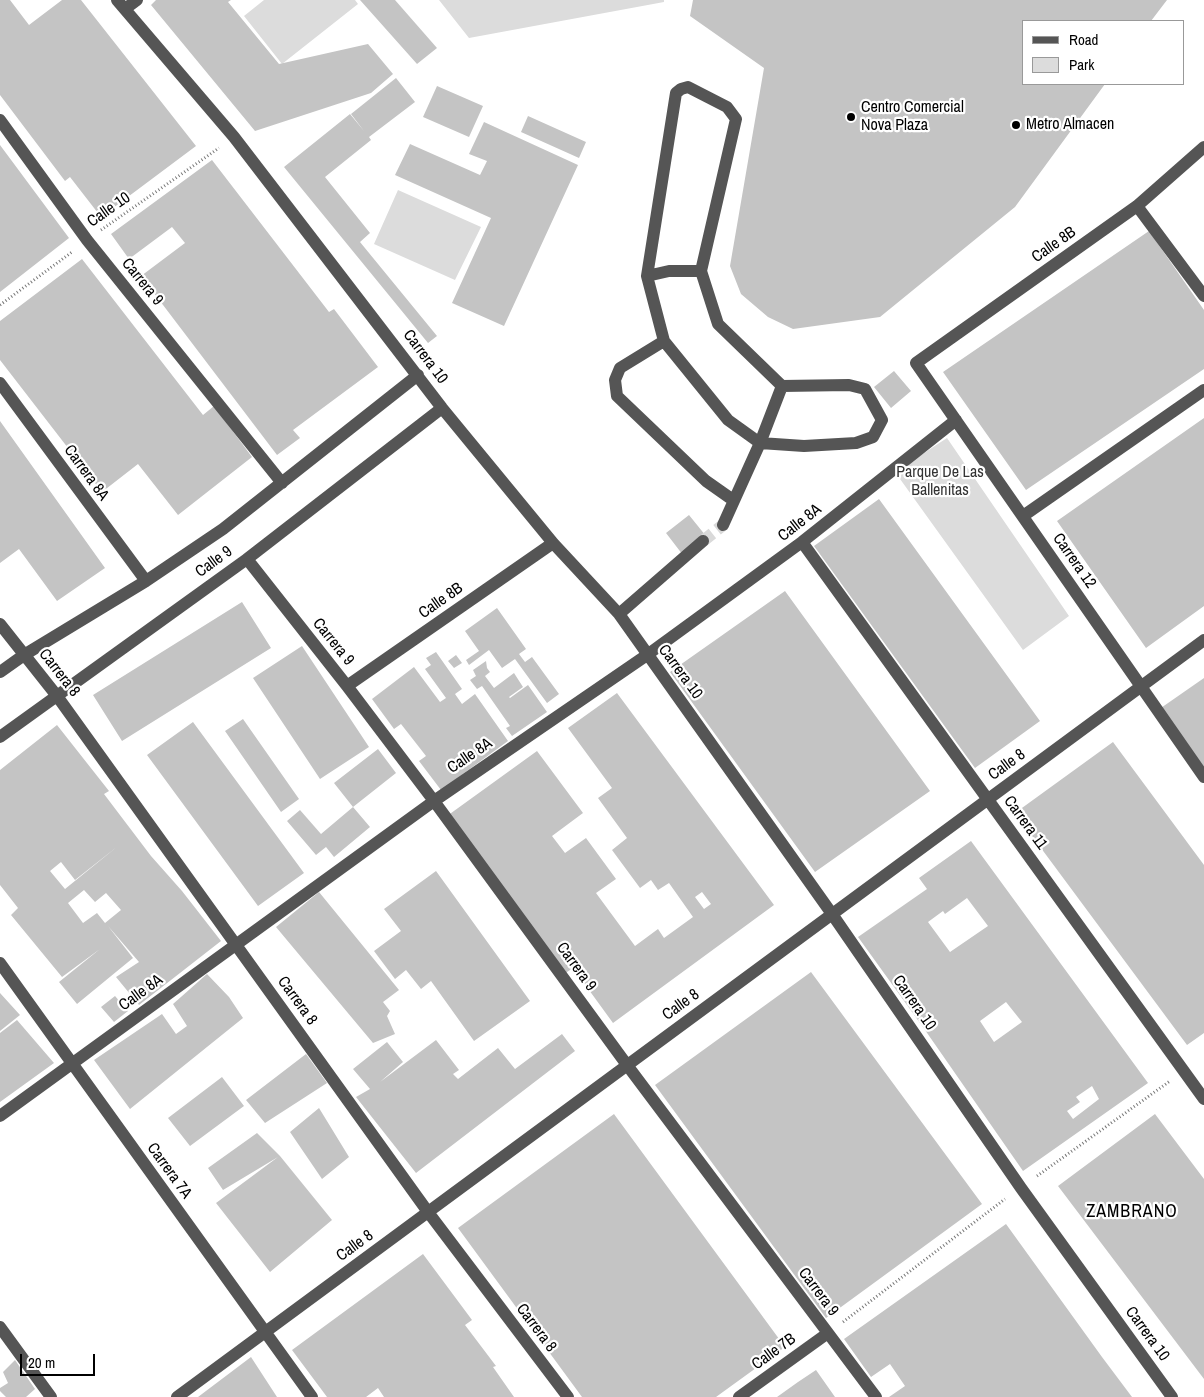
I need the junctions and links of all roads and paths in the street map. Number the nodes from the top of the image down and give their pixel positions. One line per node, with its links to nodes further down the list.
1 (137, 0): 2 (street)
2 (121, 5): 4 (street, Carrera 10)
3 (0, 120): 7 (street, Carrera 9)
4 (234, 137): 7 (path, Calle 10); 14 (street, Carrera 10)
5 (1204, 147): 6 (street, Calle 8B)
6 (1137, 206): 10 (street); 13 (street, Calle 8B)
7 (87, 240): 11 (path, Calle 10); 21 (street, Carrera 9)
8 (700, 271): 9 (street); 9 (street); 16 (street)
9 (647, 276): 12 (street)
10 (1204, 296)
11 (0, 305)
12 (664, 342): 20 (street); 22 (street)
13 (916, 363): 19 (street, Carrera 12)
14 (418, 375): 18 (street, Carrera 10); 21 (street, Calle 9)
15 (0, 383): 29 (street, Carrera 8A)
16 (782, 386): 20 (street); 20 (street)
17 (1204, 390): 23 (street)
18 (442, 408): 27 (street, Carrera 10); 28 (street, Calle 9)
19 (956, 420): 23 (street, Carrera 12); 26 (street, Calle 8A)
20 (760, 443): 22 (street)
21 (282, 484): 29 (street, Calle 9)
22 (733, 500): 24 (street)
23 (1023, 516): 37 (street, Carrera 12)
24 (723, 524)
25 (703, 541): 30 (street)
26 (802, 542): 34 (street, Calle 8A); 41 (street, Carrera 11)
27 (553, 543): 30 (street, Carrera 10); 36 (street, Calle 8B)
28 (247, 559): 36 (street, Carrera 9); 38 (street, Calle 9)
29 (146, 581): 33 (street, Calle 9)
30 (619, 614): 34 (street, Carrera 10)
31 (0, 624): 33 (street, Carrera 8)
32 (1204, 640): 37 (street, Calle 8)
33 (24, 654): 35 (street, Calle 9); 38 (street, Carrera 8)
34 (647, 655): 42 (street, Calle 8A); 43 (street, Carrera 10)
35 (0, 672)
36 (347, 686): 42 (street, Carrera 9)
37 (1141, 686): 40 (street, Carrera 12); 41 (street, Calle 8)
38 (57, 696): 39 (street, Calle 9); 44 (street, Carrera 8)
39 (0, 737)
40 (1204, 777)
41 (988, 799): 43 (street, Calle 8); 48 (street, Carrera 11)
42 (434, 801): 44 (street, Calle 8A); 47 (street, Carrera 9)
43 (832, 914): 47 (street, Calle 8); 60 (street, Carrera 10)
44 (237, 944): 46 (street, Calle 8A); 50 (street, Carrera 8)
45 (0, 963): 46 (street, Carrera 7A)
46 (72, 1064): 49 (street, Calle 8A); 52 (street, Carrera 7A)
47 (627, 1065): 50 (street, Calle 8); 53 (street, Carrera 9)
48 (1204, 1099)
49 (0, 1116)
50 (428, 1212): 52 (street, Calle 8); 57 (street, Carrera 8)
51 (0, 1327): 54 (street)
52 (265, 1332): 55 (street, Calle 8); 56 (street, Carrera 7A)
53 (828, 1333): 58 (street, Calle 7B); 59 (street, Carrera 9)
54 (52, 1397)
55 (176, 1397)
56 (312, 1397)
57 (568, 1397)
58 (740, 1397)
59 (876, 1397)
60 (1172, 1397)

